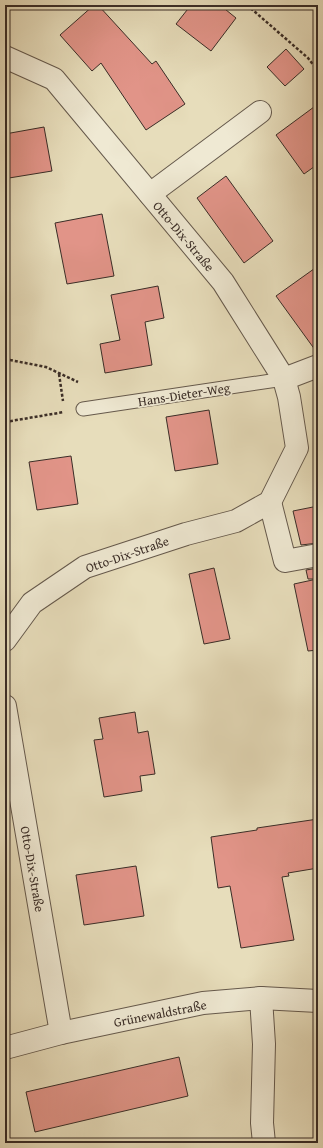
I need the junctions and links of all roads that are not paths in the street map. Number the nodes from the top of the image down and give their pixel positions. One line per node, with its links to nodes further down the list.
1 (5, 58): 3 (street, Otto-Dix-Straße)
2 (260, 112): 3 (street, Otto-Dix-Straße)
3 (150, 194): 5 (street, Otto-Dix-Straße)
4 (318, 366): 5 (street)
5 (284, 379): 6 (lane, Hans-Dieter-Weg); 7 (street, Otto-Dix-Straße)
6 (84, 409)
7 (270, 502): 8 (street); 9 (street, Otto-Dix-Straße)
8 (318, 555)
9 (5, 640)
10 (5, 706): 13 (street, Otto-Dix-Straße)
11 (261, 998): 12 (street, Grünewaldstraße); 13 (street, Grünewaldstraße); 15 (street)
12 (318, 1001)
13 (61, 1033): 14 (street, Grünewaldstraße)
14 (5, 1048)
15 (264, 1143)

